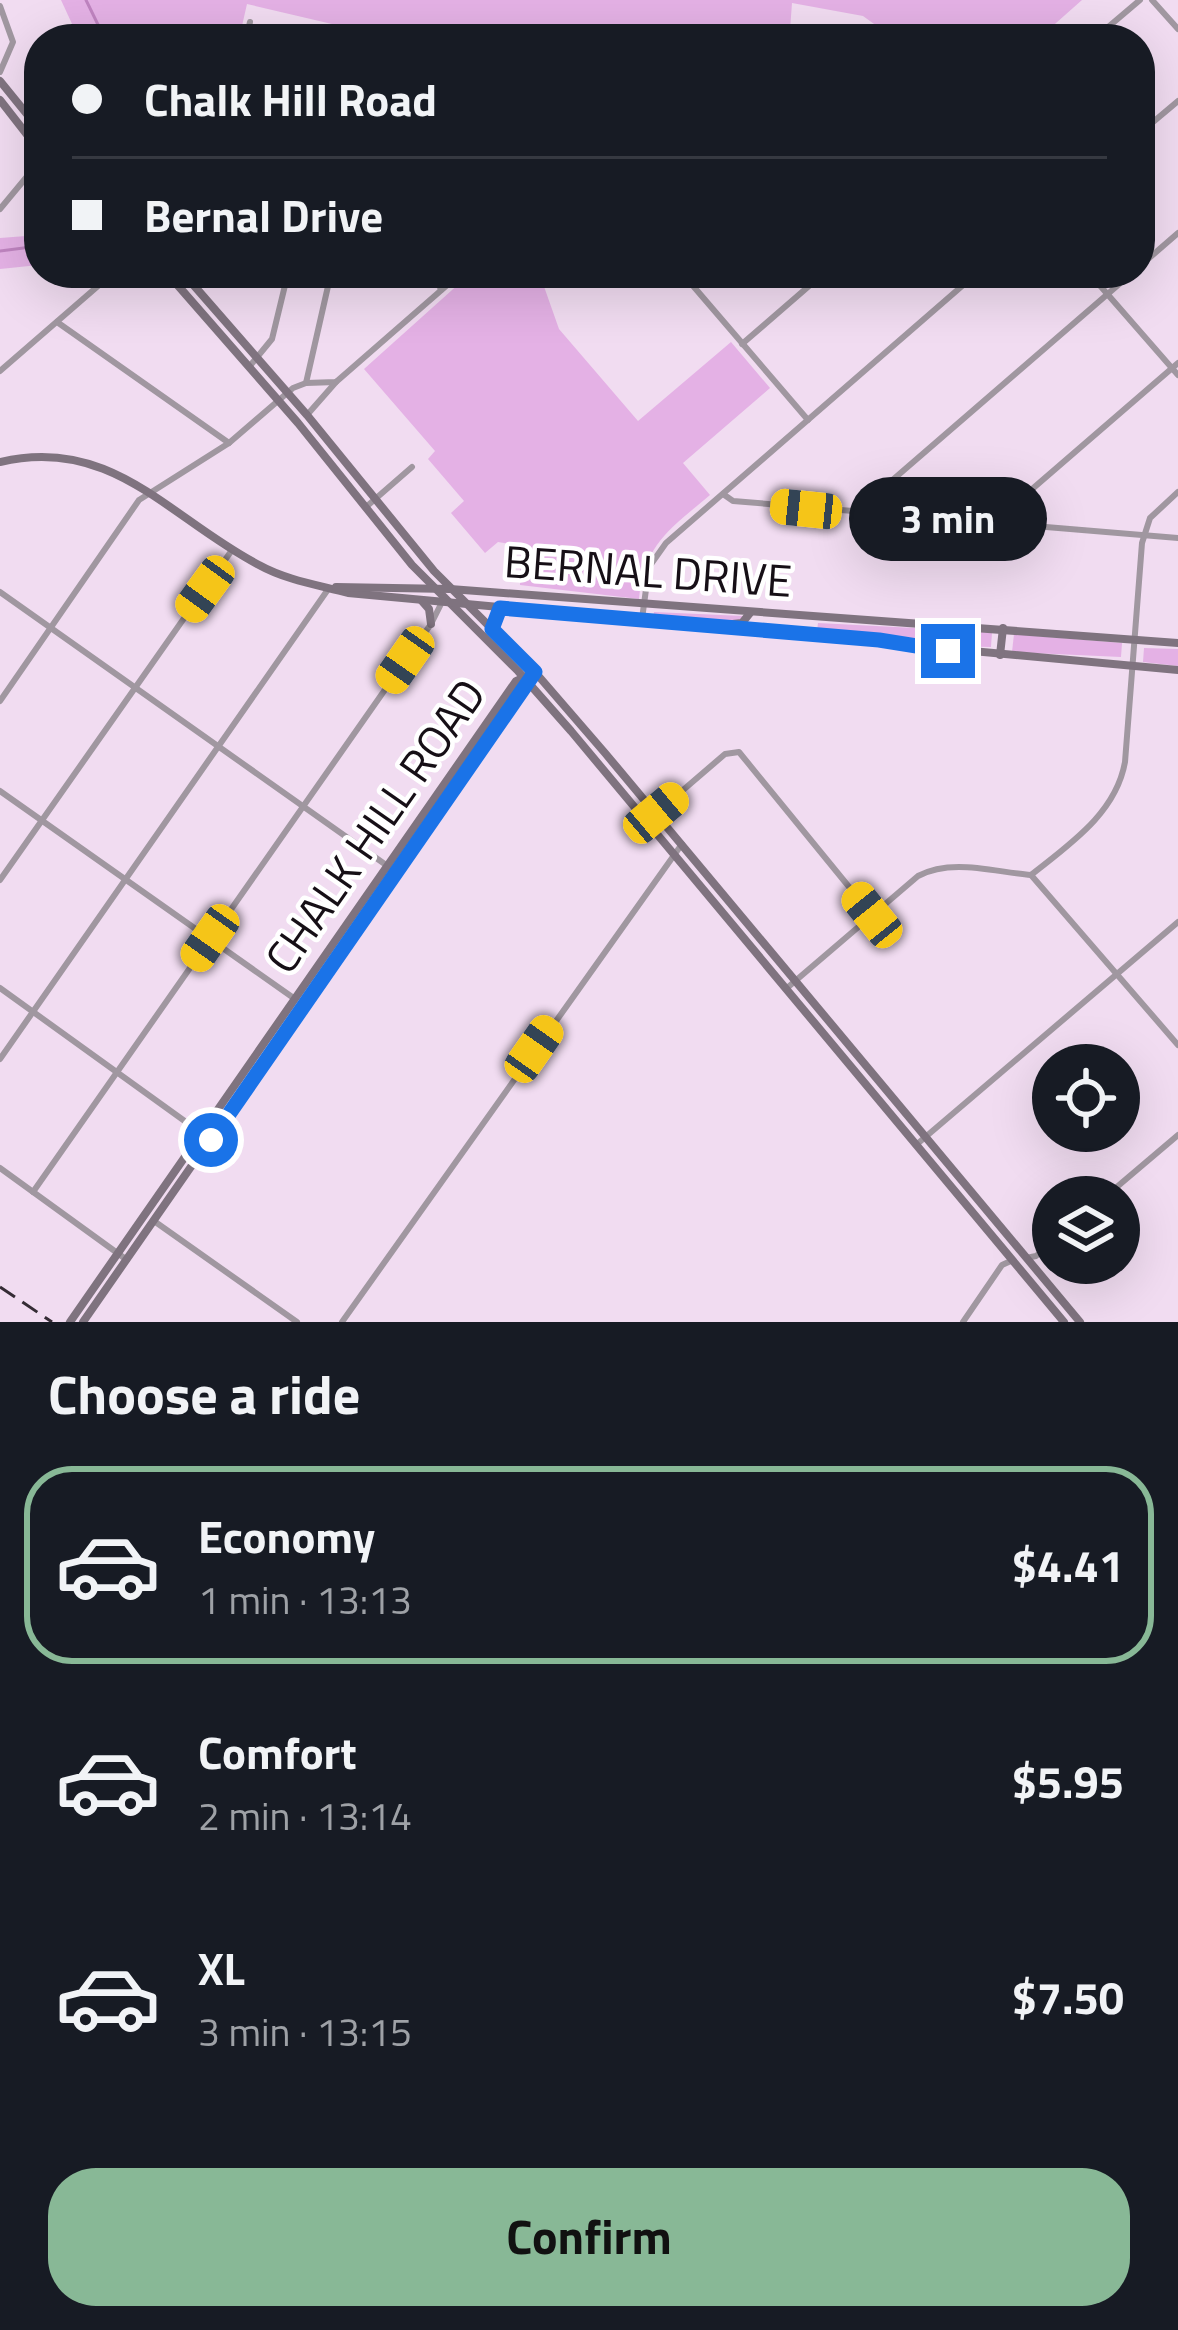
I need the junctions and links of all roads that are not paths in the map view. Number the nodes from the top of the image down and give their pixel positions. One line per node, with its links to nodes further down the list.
1 (1140, 0): 4 (street)
2 (1152, 0): 5 (street)
3 (0, 6): 6 (street)
4 (1112, 24)
5 (1178, 29)
6 (0, 76): 9 (street)
7 (0, 100): 11 (street)
8 (1178, 101): 10 (street)
9 (24, 109)
10 (1155, 120)
11 (24, 131)
12 (24, 181): 13 (street)
13 (0, 209)
14 (1178, 233): 15 (street)
15 (1155, 253)
16 (95, 288): 28 (street)
17 (180, 288): 32 (street)
18 (196, 288): 30 (street)
19 (284, 288): 30 (street)
20 (328, 288): 36 (street)
21 (695, 288): 29 (street)
22 (807, 288): 29 (street)
23 (960, 288): 40 (street)
24 (1102, 288): 27 (street)
25 (1114, 288): 27 (street)
26 (441, 290): 35 (street)
27 (1107, 294): 31 (street); 49 (street)
28 (57, 322): 33 (street); 41 (street)
29 (742, 344): 40 (street)
30 (258, 359): 32 (street); 37 (street)
31 (1175, 365): 34 (street); 50 (street)
32 (249, 367): 38 (street)
33 (0, 371)
34 (1178, 376)
35 (336, 382): 36 (street); 39 (street)
36 (306, 383): 37 (street)
37 (287, 393): 38 (street); 39 (street)
38 (278, 400): 41 (street); 48 (street)
39 (307, 415): 47 (street)
40 (808, 420): 46 (street)
41 (229, 443): 44 (street)
42 (0, 462): 44 (street, BERNAL DRIVE)
43 (412, 467): 47 (street)
44 (148, 492): 53 (street, BERNAL DRIVE); 70 (street)
45 (1178, 492): 51 (street)
46 (723, 494): 49 (street); 63 (street)
47 (376, 499): 48 (street); 58 (street)
48 (366, 506): 54 (street)
49 (862, 514): 50 (street)
50 (1001, 525): 51 (street)
51 (1144, 535): 52 (street); 75 (street)
52 (1178, 538)
53 (232, 550): 56 (street, BERNAL DRIVE); 82 (street)
54 (412, 565): 55 (street); 57 (street)
55 (401, 586): 56 (street, BERNAL DRIVE); 57 (street, BERNAL DRIVE)
56 (329, 588): 60 (street, BERNAL DRIVE); 84 (street)
57 (433, 588): 58 (street, BERNAL DRIVE); 61 (street)
58 (451, 589): 62 (street); 63 (street, BERNAL DRIVE)
59 (0, 592): 70 (street)
60 (421, 600): 61 (street, BERNAL DRIVE); 68 (street)
61 (444, 602): 62 (street, BERNAL DRIVE); 65 (street); 68 (street)
62 (465, 604): 64 (street, BERNAL DRIVE); 73 (street)
63 (644, 604): 66 (street, BERNAL DRIVE); 69 (street)
64 (500, 608): 69 (street, BERNAL DRIVE); 73 (street)
65 (455, 611): 68 (street); 81 (street)
66 (750, 613): 67 (street, BERNAL DRIVE); 71 (street)
67 (805, 615): 72 (street, BERNAL DRIVE); 74 (street)
68 (433, 619): 86 (street)
69 (641, 622): 71 (street, BERNAL DRIVE)
70 (51, 628): 82 (street); 83 (street)
71 (706, 628): 74 (street, BERNAL DRIVE)
72 (1003, 628): 75 (street, BERNAL DRIVE); 77 (street)
73 (492, 629): 80 (street)
74 (804, 636): 77 (street, BERNAL DRIVE)
75 (1134, 640): 76 (street, BERNAL DRIVE); 78 (street)
76 (1178, 643)
77 (1000, 655): 78 (street, BERNAL DRIVE)
78 (1132, 666): 79 (street, BERNAL DRIVE); 93 (street)
79 (1178, 670)
80 (535, 672): 81 (street, CHALK HILL ROAD); 87 (street)
81 (525, 679): 89 (street); 92 (street, CHALK HILL ROAD)
82 (134, 687): 84 (street); 88 (street)
83 (0, 700)
84 (219, 747): 86 (street); 94 (street)
85 (0, 791): 88 (street)
86 (302, 805): 92 (street); 98 (street)
87 (656, 813): 89 (street); 90 (street); 96 (street)
88 (43, 820): 94 (street); 95 (street)
89 (646, 821): 91 (street)
90 (682, 844): 91 (street); 101 (street)
91 (673, 853): 103 (street); 129 (street)
92 (392, 868): 100 (street, CHALK HILL ROAD)
93 (1031, 874): 96 (street); 99 (street)
94 (127, 879): 98 (street); 105 (street)
95 (0, 880)
96 (872, 915): 101 (street)
97 (1178, 922): 99 (street)
98 (210, 938): 104 (street); 110 (street)
99 (1117, 974): 108 (street); 115 (street)
100 (317, 977): 104 (street, CHALK HILL ROAD); 112 (street, CHALK HILL ROAD)
101 (796, 980): 103 (street); 106 (street)
102 (0, 988): 105 (street)
103 (787, 988): 107 (street)
104 (295, 999): 111 (street, CHALK HILL ROAD)
105 (33, 1012): 109 (street); 110 (street)
106 (830, 1022): 107 (street); 115 (street)
107 (821, 1029): 117 (street)
108 (1178, 1045)
109 (0, 1059)
110 (117, 1072): 113 (street); 120 (street)
111 (244, 1072): 112 (street); 113 (street, CHALK HILL ROAD)
112 (253, 1078): 116 (street, CHALK HILL ROAD)
113 (201, 1133): 116 (street); 122 (street, CHALK HILL ROAD)
114 (1178, 1135): 119 (street)
115 (926, 1137): 117 (street); 124 (street)
116 (211, 1140): 121 (street, CHALK HILL ROAD)
117 (916, 1144): 125 (street)
118 (0, 1168): 120 (street)
119 (1130, 1176)
120 (33, 1192): 122 (street)
121 (154, 1221): 122 (street, CHALK HILL ROAD); 128 (street)
122 (122, 1256): 126 (street, CHALK HILL ROAD); 127 (street, CHALK HILL ROAD)
123 (1032, 1257): 124 (street)
124 (1027, 1258): 125 (street); 132 (street)
125 (1012, 1260): 130 (street); 131 (street)
126 (70, 1322)
127 (83, 1322)
128 (297, 1322)
129 (342, 1322)
130 (963, 1322)
131 (1064, 1322)
132 (1079, 1322)

